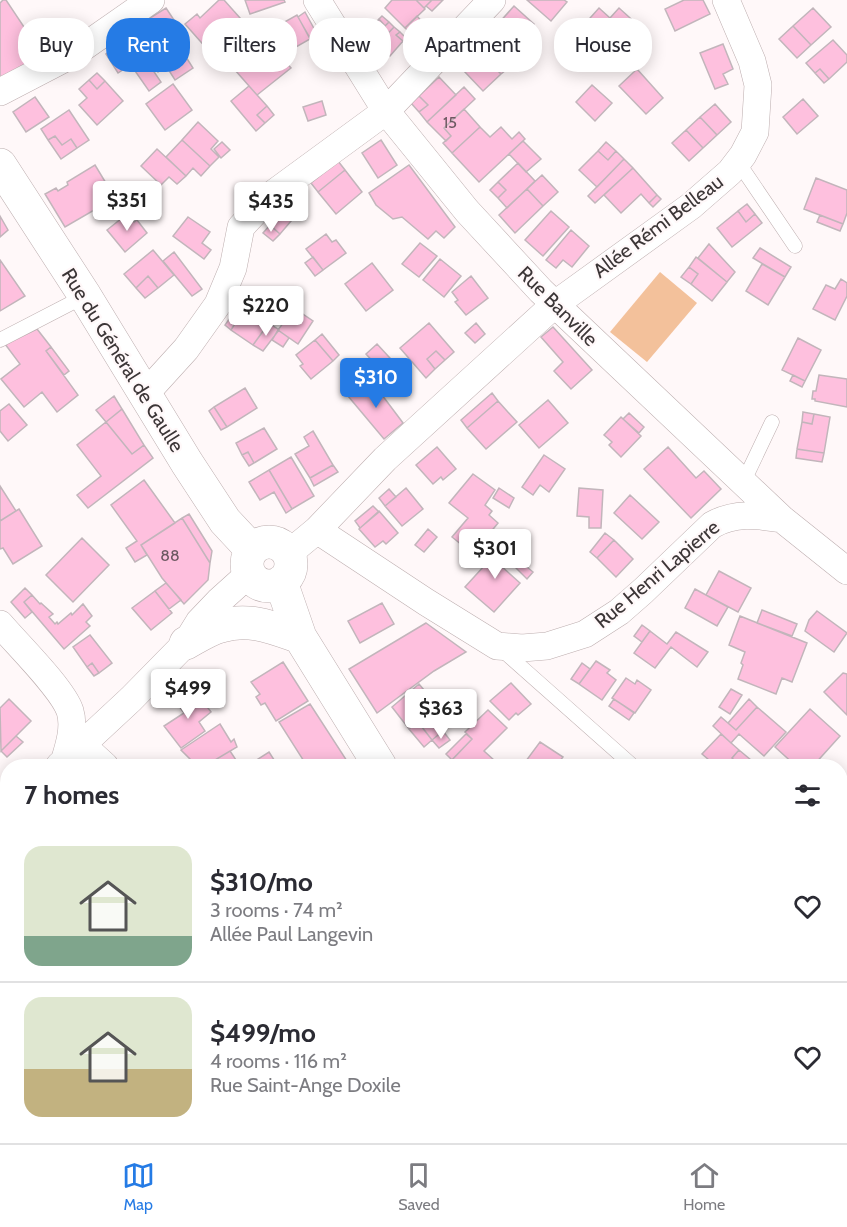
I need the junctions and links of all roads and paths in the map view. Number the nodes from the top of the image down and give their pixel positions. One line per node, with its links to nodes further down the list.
1 (151, 0): 5 (street)
2 (317, 0): 6 (street, Rue Banville)
3 (492, 0): 6 (street)
4 (726, 0): 7 (street, Allée Rémi Belleau)
5 (0, 92)
6 (386, 111): 11 (street, Rue Banville); 13 (street)
7 (738, 162): 9 (lane); 11 (street, Allée Rémi Belleau)
8 (0, 165): 10 (main road, Rue du Général de Gaulle)
9 (795, 246)
10 (85, 296): 12 (lane); 13 (main road, Rue du Général de Gaulle)
11 (554, 305): 15 (street, Rue Banville); 17 (street, Allée Rémi Belleau)
12 (0, 340)
13 (146, 393): 18 (main road, Rue du Général de Gaulle)
14 (772, 422): 15 (lane)
15 (743, 483): 16 (street, Rue Banville)
16 (782, 519): 20 (street, Rue Banville); 24 (street, Rue Henri Lapierre)
17 (317, 530): 19 (street, Allée Rémi Belleau); 24 (street, Rue Henri Lapierre)
18 (250, 562): 19 (main road); 23 (street)
19 (284, 568): 22 (main road)
20 (847, 571)
21 (0, 624): 25 (street)
22 (300, 637): 23 (main road); 28 (main road)
23 (186, 643): 26 (street)
24 (497, 646): 29 (lane)
25 (61, 694): 26 (street); 27 (street)
26 (131, 699): 27 (street)
27 (68, 758)
28 (376, 759)
29 (625, 759)

